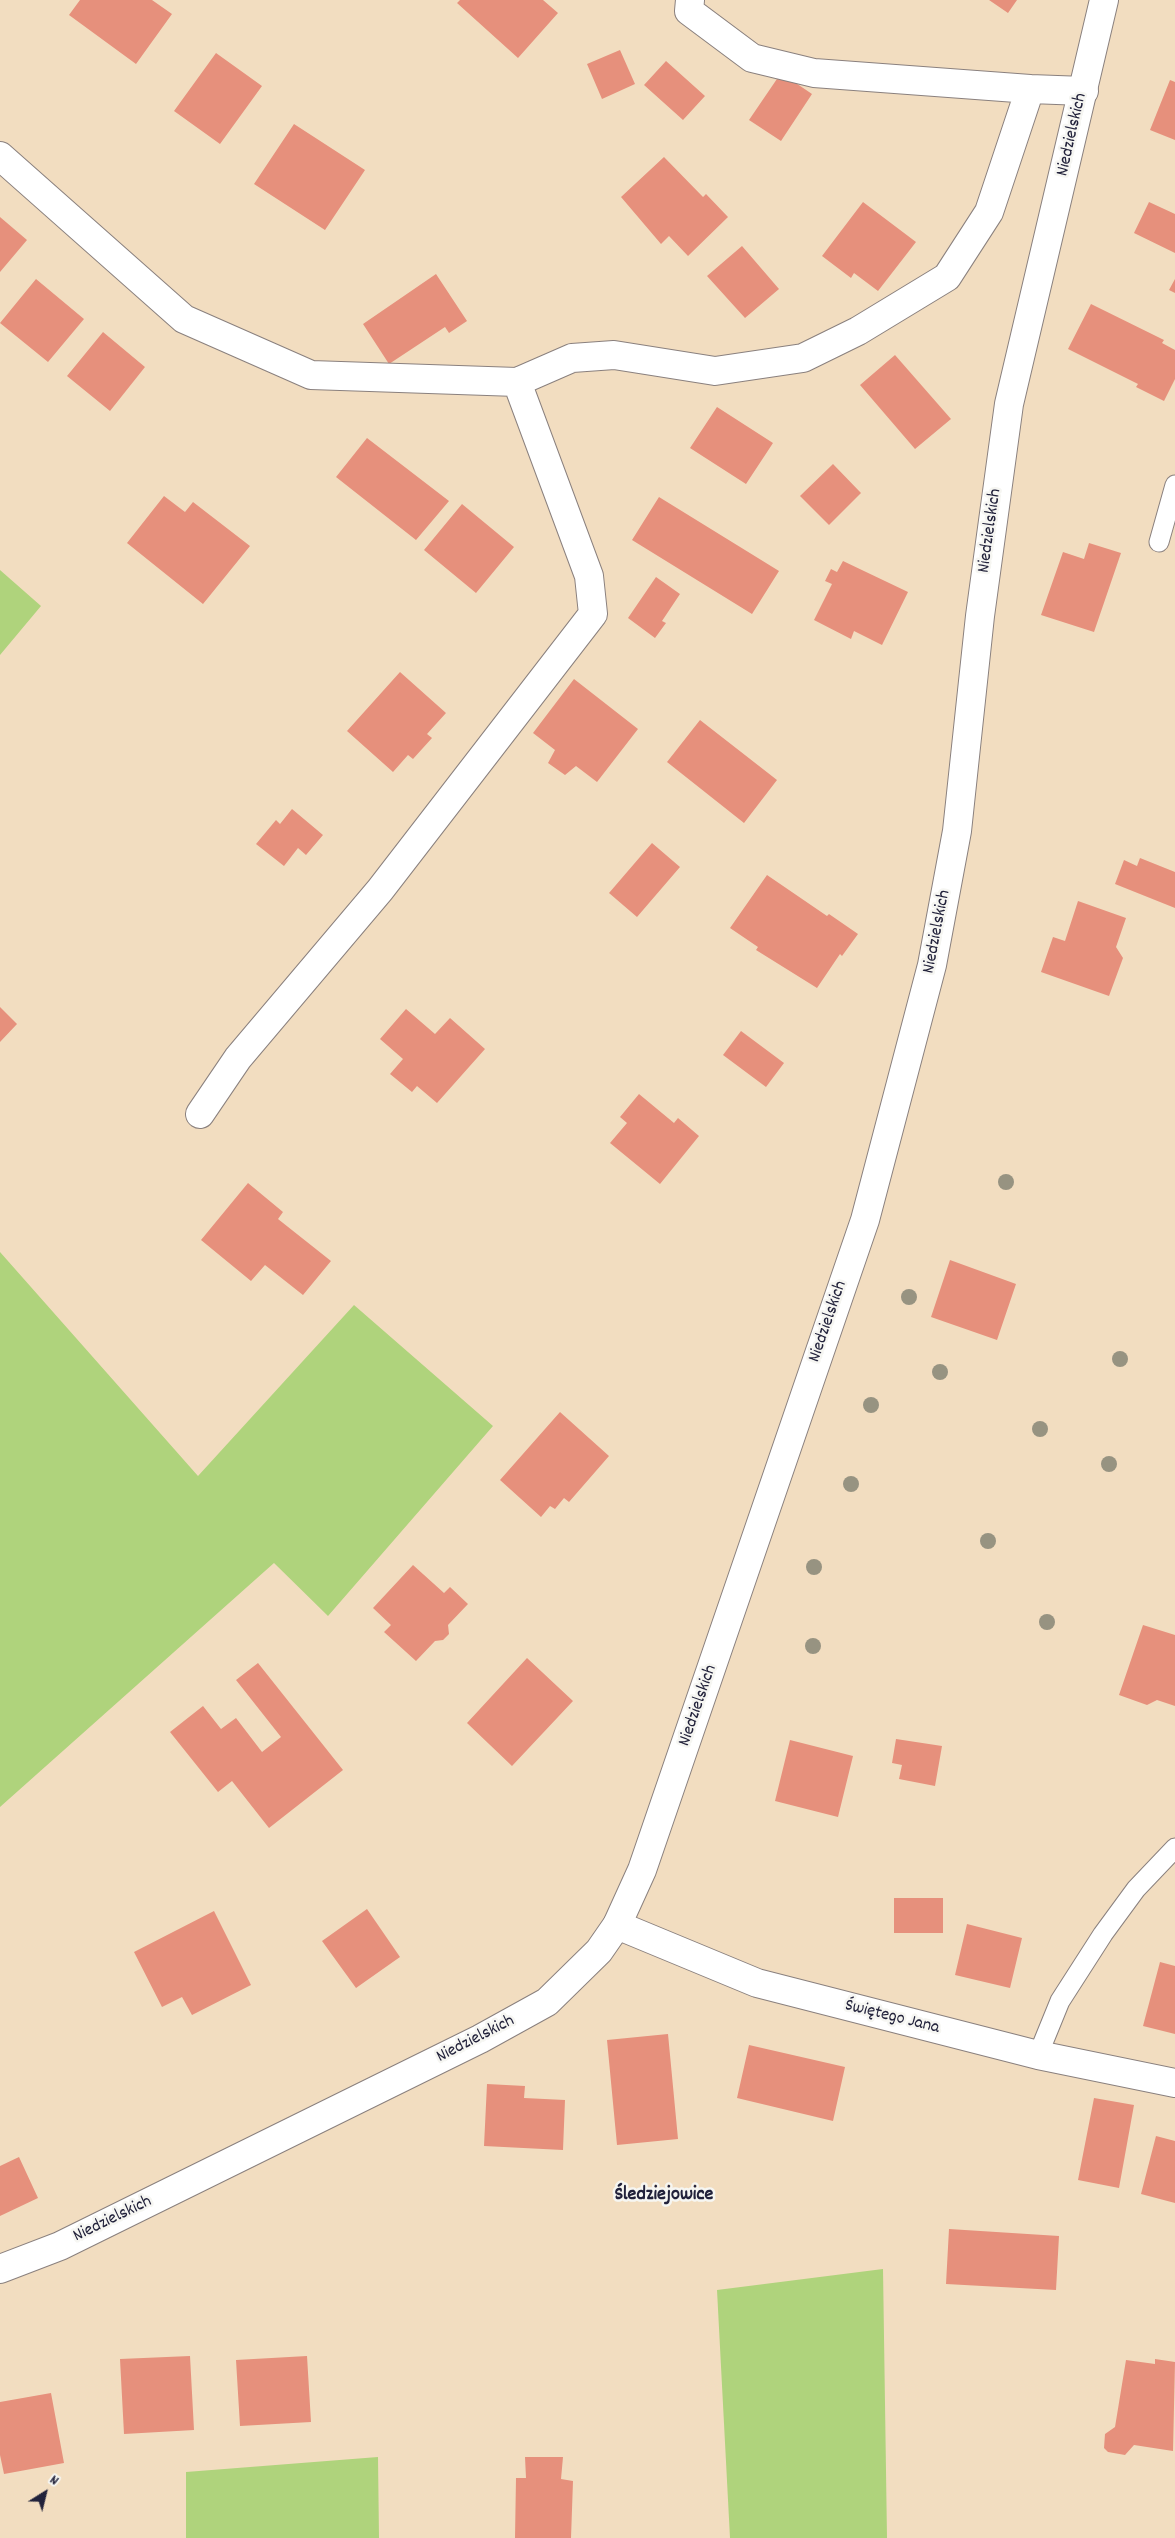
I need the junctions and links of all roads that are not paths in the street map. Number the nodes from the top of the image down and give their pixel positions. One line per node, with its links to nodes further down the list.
1 (690, 0): 3 (street)
2 (1104, 0): 4 (street, Niedzielskich)
3 (1030, 89): 4 (street); 6 (street)
4 (1084, 91): 11 (street, Niedzielskich)
5 (0, 156): 6 (street)
6 (517, 382): 9 (street)
7 (1175, 486): 8 (lane)
8 (1159, 542)
9 (200, 1114)
10 (1175, 1848): 12 (lane)
11 (617, 1925): 12 (street, Świętego Jana); 14 (street, Niedzielskich)
12 (1038, 2055): 13 (street, Świętego Jana)
13 (1175, 2083)
14 (0, 2269)

